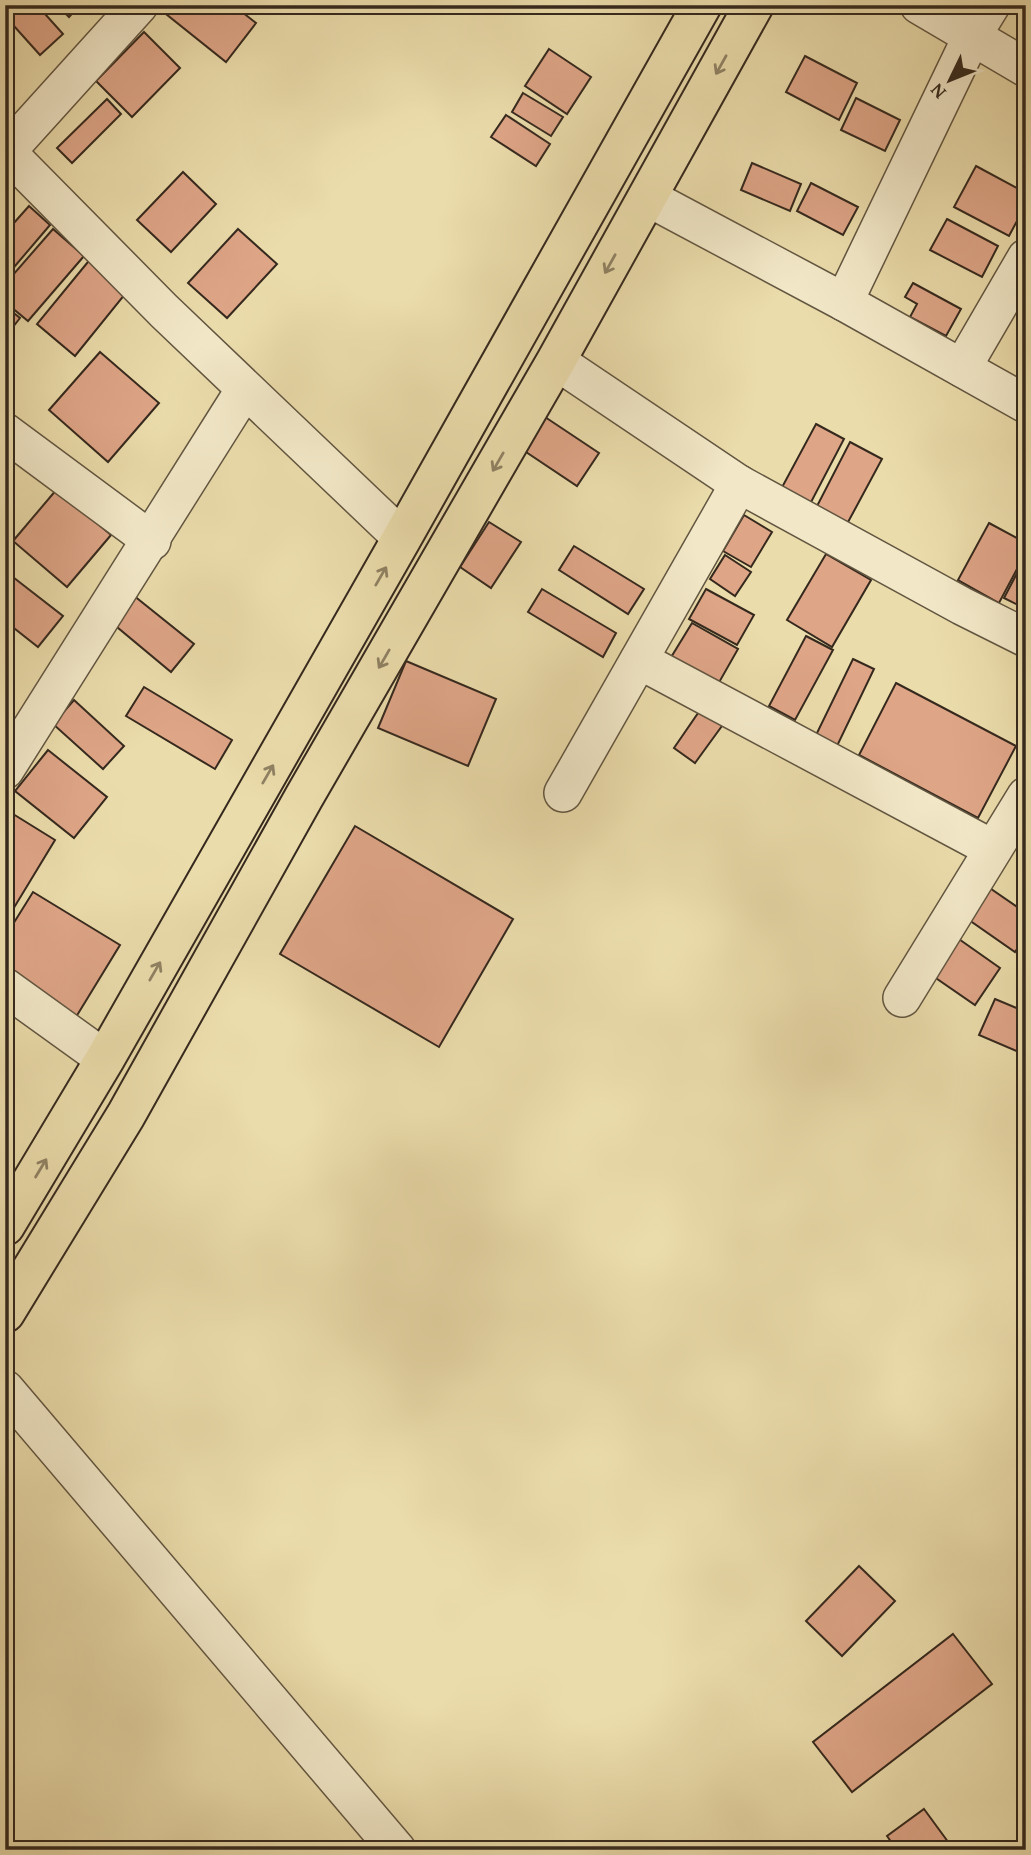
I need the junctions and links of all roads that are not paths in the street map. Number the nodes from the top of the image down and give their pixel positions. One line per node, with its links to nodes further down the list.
1 (139, 5): 8 (street)
2 (702, 5): 18 (highway)
3 (754, 5): 9 (highway, one-way to 9)
4 (919, 5): 6 (street)
5 (991, 5): 6 (street)
6 (972, 36): 7 (street); 11 (street)
7 (1026, 68)
8 (11, 166): 14 (street)
9 (648, 197): 11 (street); 12 (highway, one-way to 12)
10 (1026, 258): 13 (street)
11 (844, 302): 13 (street)
12 (556, 360): 17 (street); 30 (highway, one-way to 30)
13 (962, 368): 15 (street)
14 (246, 389): 18 (street); 19 (street)
15 (1026, 404)
16 (6, 433): 19 (street)
17 (739, 484): 20 (street); 21 (street)
18 (402, 538): 28 (highway, one-way to 18)
19 (152, 541): 22 (street)
20 (1026, 638)
21 (639, 660): 23 (street); 25 (street)
22 (12, 746)
23 (563, 793)
24 (1026, 796): 25 (street)
25 (993, 849): 27 (street)
26 (5, 987): 28 (street)
27 (902, 998)
28 (104, 1059): 29 (highway, one-way to 28)
29 (5, 1226)
30 (5, 1312)
31 (5, 1389): 32 (street)
32 (397, 1850)

